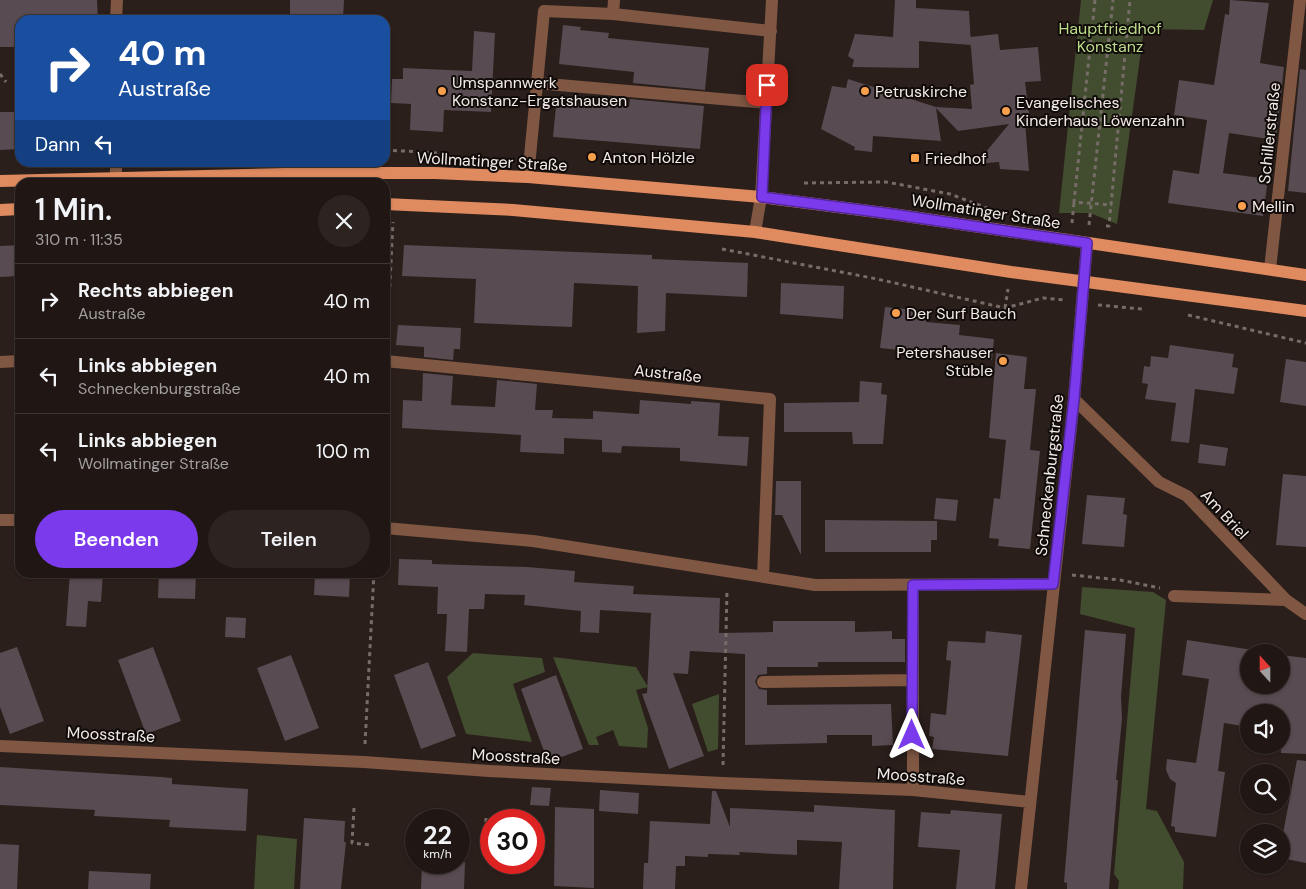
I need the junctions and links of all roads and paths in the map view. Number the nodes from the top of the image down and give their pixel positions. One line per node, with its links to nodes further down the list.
1 (117, 0): 9 (street)
2 (614, 0): 8 (street)
3 (772, 0): 10 (street)
4 (1095, 0): 23 (path)
5 (1112, 0): 25 (path)
6 (1130, 0): 26 (path)
7 (1300, 0): 38 (street, Schillerstraße)
8 (614, 14): 10 (street); 13 (street)
9 (116, 15)
10 (771, 31): 14 (street)
11 (0, 74): 12 (path)
12 (6, 82)
13 (536, 83): 14 (street); 17 (street)
14 (766, 103): 22 (street)
15 (116, 167): 16 (street)
16 (116, 177): 17 (main road, Wollmatinger Straße); 18 (main road, Wollmatinger Straße)
17 (528, 177): 22 (main road, Wollmatinger Straße)
18 (87, 178)
19 (15, 180): 20 (main road, Wollmatinger Straße)
20 (0, 181)
21 (801, 182): 29 (path)
22 (762, 197): 35 (street); 36 (main road, Wollmatinger Straße)
23 (1074, 202): 25 (path); 33 (path)
24 (390, 204): 35 (main road)
25 (1091, 204): 26 (path); 33 (path)
26 (1111, 205): 33 (path)
27 (15, 209): 28 (main road)
28 (0, 210)
29 (990, 210)
30 (393, 219): 31 (path); 40 (path)
31 (402, 220)
32 (1071, 226): 33 (path)
33 (1089, 227): 34 (path); 36 (path)
34 (1108, 231)
35 (755, 232): 41 (main road)
36 (1087, 243): 38 (main road, Wollmatinger Straße); 41 (street, Schneckenburgstraße)
37 (717, 248): 42 (path)
38 (1270, 269): 39 (main road, Wollmatinger Straße)
39 (1306, 276)
40 (390, 280)
41 (1084, 282): 43 (main road); 49 (street, Schneckenburgstraße)
42 (1006, 308)
43 (1306, 311)
44 (1184, 314): 45 (path)
45 (1306, 344)
46 (15, 361): 47 (street)
47 (0, 362)
48 (390, 362): 54 (street, Austraße)
49 (1074, 399): 56 (street, Schneckenburgstraße); 59 (street, Am Briel)
50 (0, 520): 51 (street)
51 (15, 520)
52 (390, 528): 53 (street)
53 (728, 572): 54 (street); 65 (path)
54 (763, 577): 57 (street)
55 (374, 578): 64 (path)
56 (1053, 579): 57 (street); 58 (path); 67 (street, Schneckenburgstraße)
57 (913, 585): 61 (street)
58 (1174, 596): 59 (street)
59 (1286, 600): 60 (street, Am Briel)
60 (1306, 614)
61 (912, 680): 62 (street); 66 (street)
62 (763, 682)
63 (0, 746): 64 (street, Moosstraße)
64 (364, 762): 65 (street, Moosstraße)
65 (722, 783): 66 (street, Moosstraße)
66 (913, 790): 67 (street, Moosstraße)
67 (1030, 802): 70 (street, Schneckenburgstraße)
68 (354, 808): 69 (path)
69 (372, 845)
70 (1021, 889)

